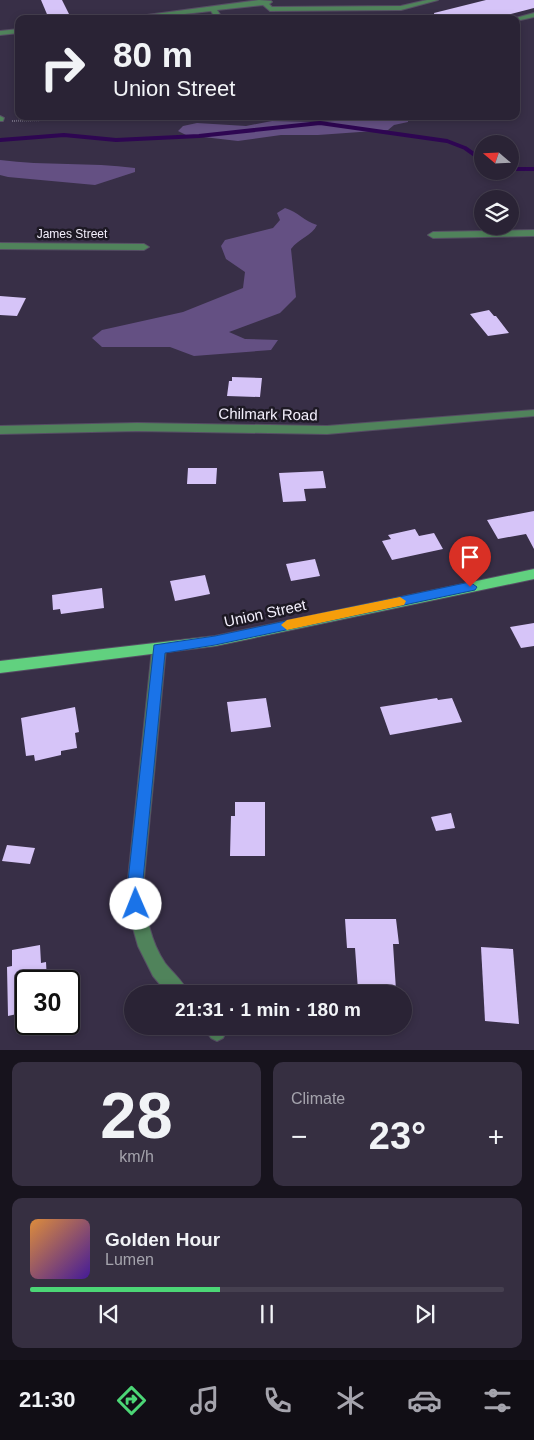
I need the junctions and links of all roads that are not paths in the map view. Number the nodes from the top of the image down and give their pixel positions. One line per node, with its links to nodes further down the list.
1 (435, 0): 2 (street)
2 (263, 1): 3 (street); 4 (street)
3 (277, 1)
4 (212, 8): 5 (street); 6 (street)
5 (153, 15)
6 (217, 15)
7 (534, 15): 8 (street)
8 (520, 18)
9 (15, 31): 10 (street)
10 (0, 33)
11 (534, 233): 12 (street)
12 (433, 234)
13 (0, 246): 14 (street, James Street)
14 (144, 247)
15 (534, 412): 16 (street, Chilmark Road)
16 (0, 430)
17 (534, 574): 18 (main road, Union Street)
18 (159, 649): 19 (main road, Union Street); 20 (street)
19 (0, 667)
20 (171, 985)

